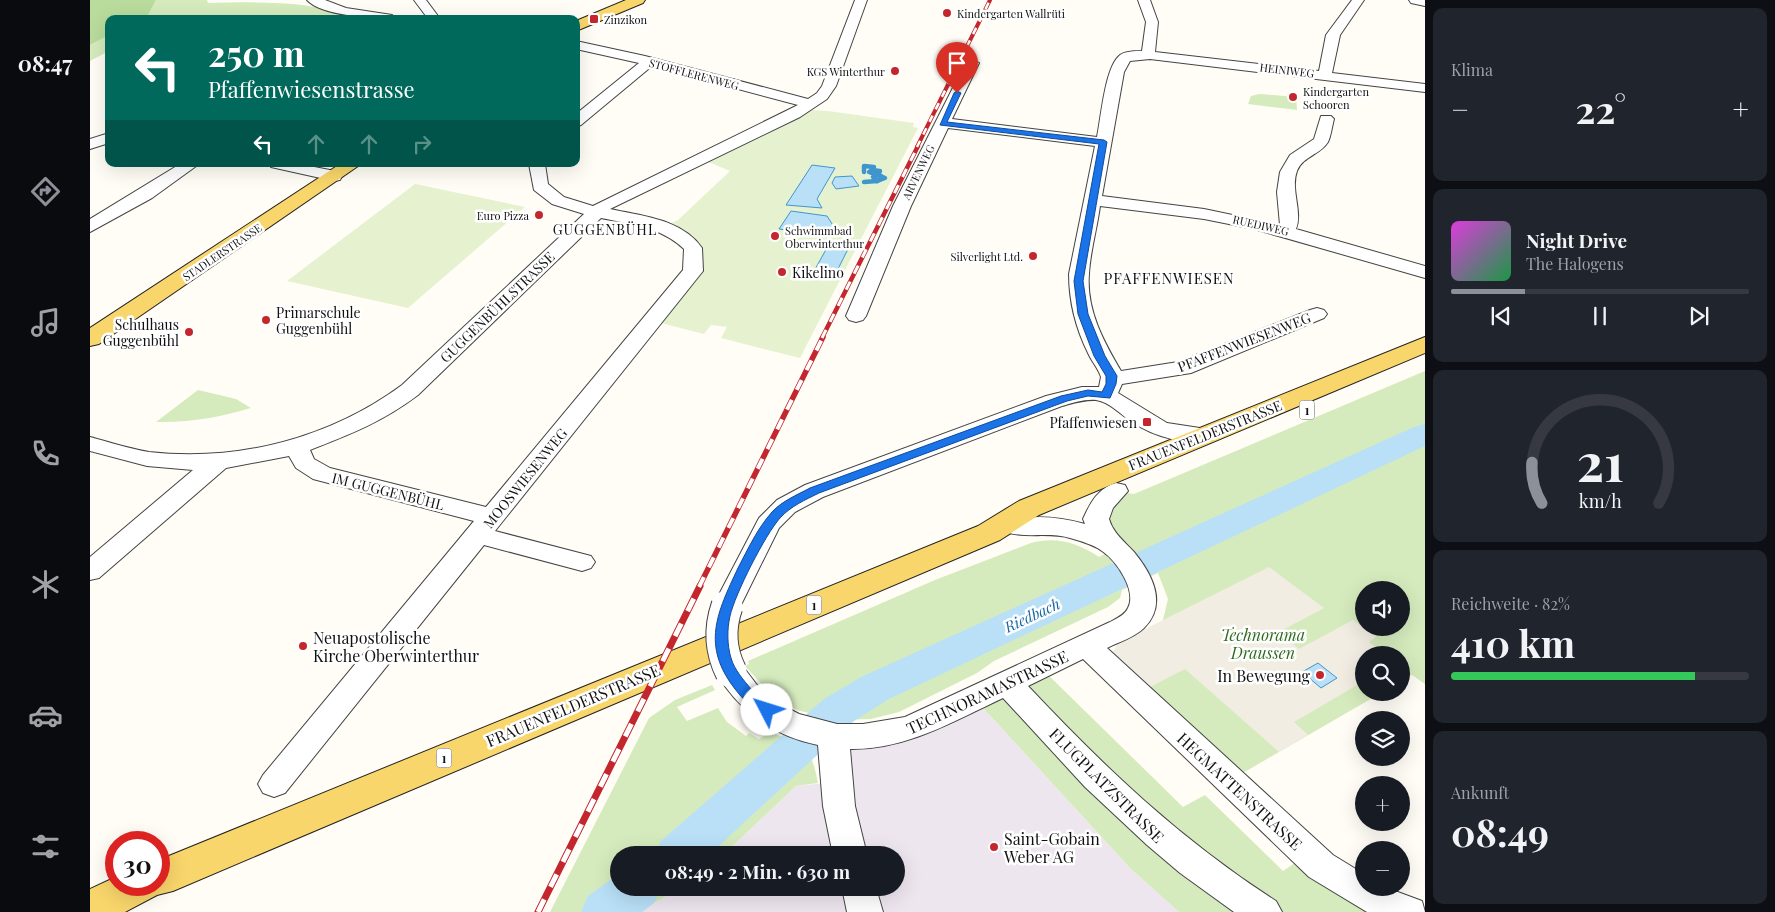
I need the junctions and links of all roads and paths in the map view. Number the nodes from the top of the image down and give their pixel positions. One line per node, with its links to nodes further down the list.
1 (313, 0): 9 (street)
2 (420, 0): 10 (street)
3 (638, 0): 11 (main road)
4 (861, 0): 18 (street, GUGGENBÜHLSTRASSE)
5 (1144, 0): 13 (street)
6 (1358, 0): 16 (street)
7 (1415, 0): 8 (street)
8 (1425, 2)
9 (356, 15)
10 (431, 15)
11 (580, 26)
12 (580, 46): 14 (street, STOFFLERENWEG)
13 (1148, 55): 16 (street, HEINIWEG); 23 (street, HEINIWEG)
14 (649, 62): 18 (street, STOFFLERENWEG); 19 (street)
15 (972, 63): 21 (street, ARVENWEG)
16 (1325, 75): 17 (street, HEINIWEG)
17 (1425, 88)
18 (811, 104): 30 (street, GUGGENBÜHLSTRASSE)
19 (580, 119)
20 (1326, 120): 32 (street)
21 (942, 123): 23 (street); 35 (street, ARVENWEG)
22 (105, 139): 24 (street)
23 (1104, 142): 29 (street, HEINIWEG)
24 (90, 144)
25 (186, 167): 31 (street)
26 (310, 167): 28 (street)
27 (537, 167): 30 (street, MOOSWIESENWEG)
28 (343, 170): 36 (main road, STADLERSTRASSE)
29 (1092, 200): 32 (street, RUEDIWEG); 39 (street, HEINIWEG)
30 (596, 212): 43 (street, GUGGENBÜHLSTRASSE); 47 (street, MOOSWIESENWEG)
31 (90, 227)
32 (1286, 231): 33 (street, RUEDIWEG)
33 (1425, 272)
34 (1317, 314): 39 (street, PFAFFENWIESENWEG)
35 (856, 316)
36 (90, 339)
37 (1425, 344): 41 (main road, FRAUENFELDERSTRASSE / 1)
38 (1425, 361): 46 (main road, FRAUENFELDERSTRASSE / 1)
39 (1109, 387): 40 (street); 52 (street, PFAFFENWIESENWEG)
40 (1147, 422): 41 (street); 44 (street)
41 (1205, 435): 44 (main road, FRAUENFELDERSTRASSE / 1)
42 (90, 444): 45 (street)
43 (296, 447): 45 (street, GUGGENBÜHLSTRASSE); 47 (street, IM GUGGENBÜHL)
44 (1142, 461): 48 (main road, FRAUENFELDERSTRASSE / 1)
45 (218, 462): 51 (street, GUGGENBÜHLSTRASSE)
46 (1116, 491): 48 (main road, FRAUENFELDERSTRASSE / 1); 49 (street, TECHNORAMASTRASSE)
47 (485, 526): 50 (street, IM GUGGENBÜHL); 56 (street, MOOSWIESENWEG)
48 (1003, 530): 49 (street); 58 (main road, FRAUENFELDERSTRASSE / 1)
49 (1116, 550): 53 (street, TECHNORAMASTRASSE)
50 (582, 562)
51 (90, 571)
52 (727, 606): 55 (street, TECHNORAMASTRASSE, bridge)
53 (1086, 646): 54 (street, TECHNORAMASTRASSE); 64 (street, HEGMATTENSTRASSE)
54 (1007, 682): 55 (street, TECHNORAMASTRASSE); 63 (street, FLUGPLATZSTRASSE)
55 (827, 735): 57 (street)
56 (274, 784)
57 (848, 846)
58 (170, 873)
59 (117, 896): 61 (main road)
60 (861, 896): 62 (street)
61 (90, 908)
62 (865, 912)
63 (1264, 912)
64 (1410, 912)

